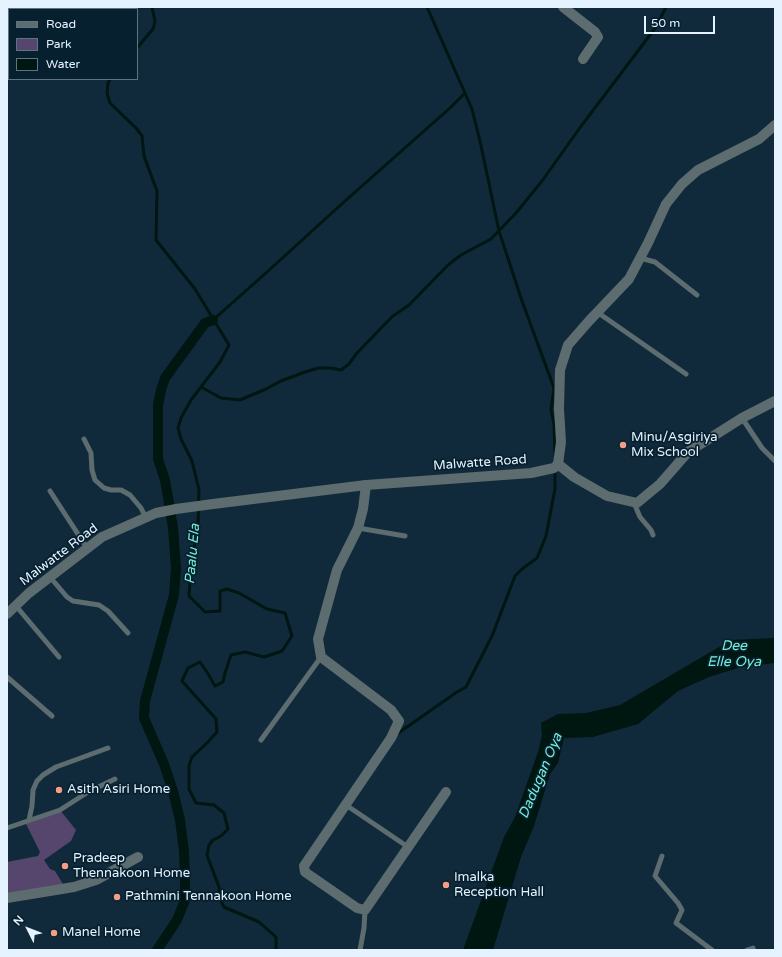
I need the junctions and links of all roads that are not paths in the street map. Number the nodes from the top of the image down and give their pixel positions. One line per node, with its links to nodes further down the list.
1 (563, 7): 2 (street)
2 (583, 59)
3 (775, 125): 4 (street)
4 (640, 258): 5 (lane); 6 (street)
5 (697, 295)
6 (597, 312): 7 (lane); 12 (street)
7 (686, 374)
8 (775, 401): 9 (street)
9 (742, 418): 11 (lane); 15 (street)
10 (84, 439): 16 (lane)
11 (775, 461)
12 (558, 464): 13 (street, Malwatte Road); 15 (street)
13 (366, 485): 16 (street, Malwatte Road); 17 (street)
14 (50, 491): 20 (lane)
15 (634, 502): 18 (lane)
16 (146, 518): 20 (street, Malwatte Road)
17 (358, 528): 19 (lane); 26 (street)
18 (653, 535)
19 (405, 536)
20 (87, 548): 21 (street, Malwatte Road)
21 (50, 577): 22 (street, Malwatte Road); 24 (lane)
22 (16, 606): 23 (street, Malwatte Road); 25 (lane)
23 (7, 614)
24 (128, 633)
25 (59, 657)
26 (321, 657): 29 (lane); 33 (street)
27 (7, 677): 28 (lane)
28 (52, 716)
29 (261, 740)
30 (108, 748): 34 (lane)
31 (115, 779): 34 (lane)
32 (446, 792): 36 (street)
33 (346, 805): 36 (lane); 40 (street)
34 (29, 820): 35 (lane)
35 (7, 828)
36 (408, 847): 40 (street)
37 (662, 856): 42 (lane)
38 (138, 857): 39 (street)
39 (7, 898)
40 (365, 910): 41 (lane)
41 (360, 950)
42 (712, 950)

